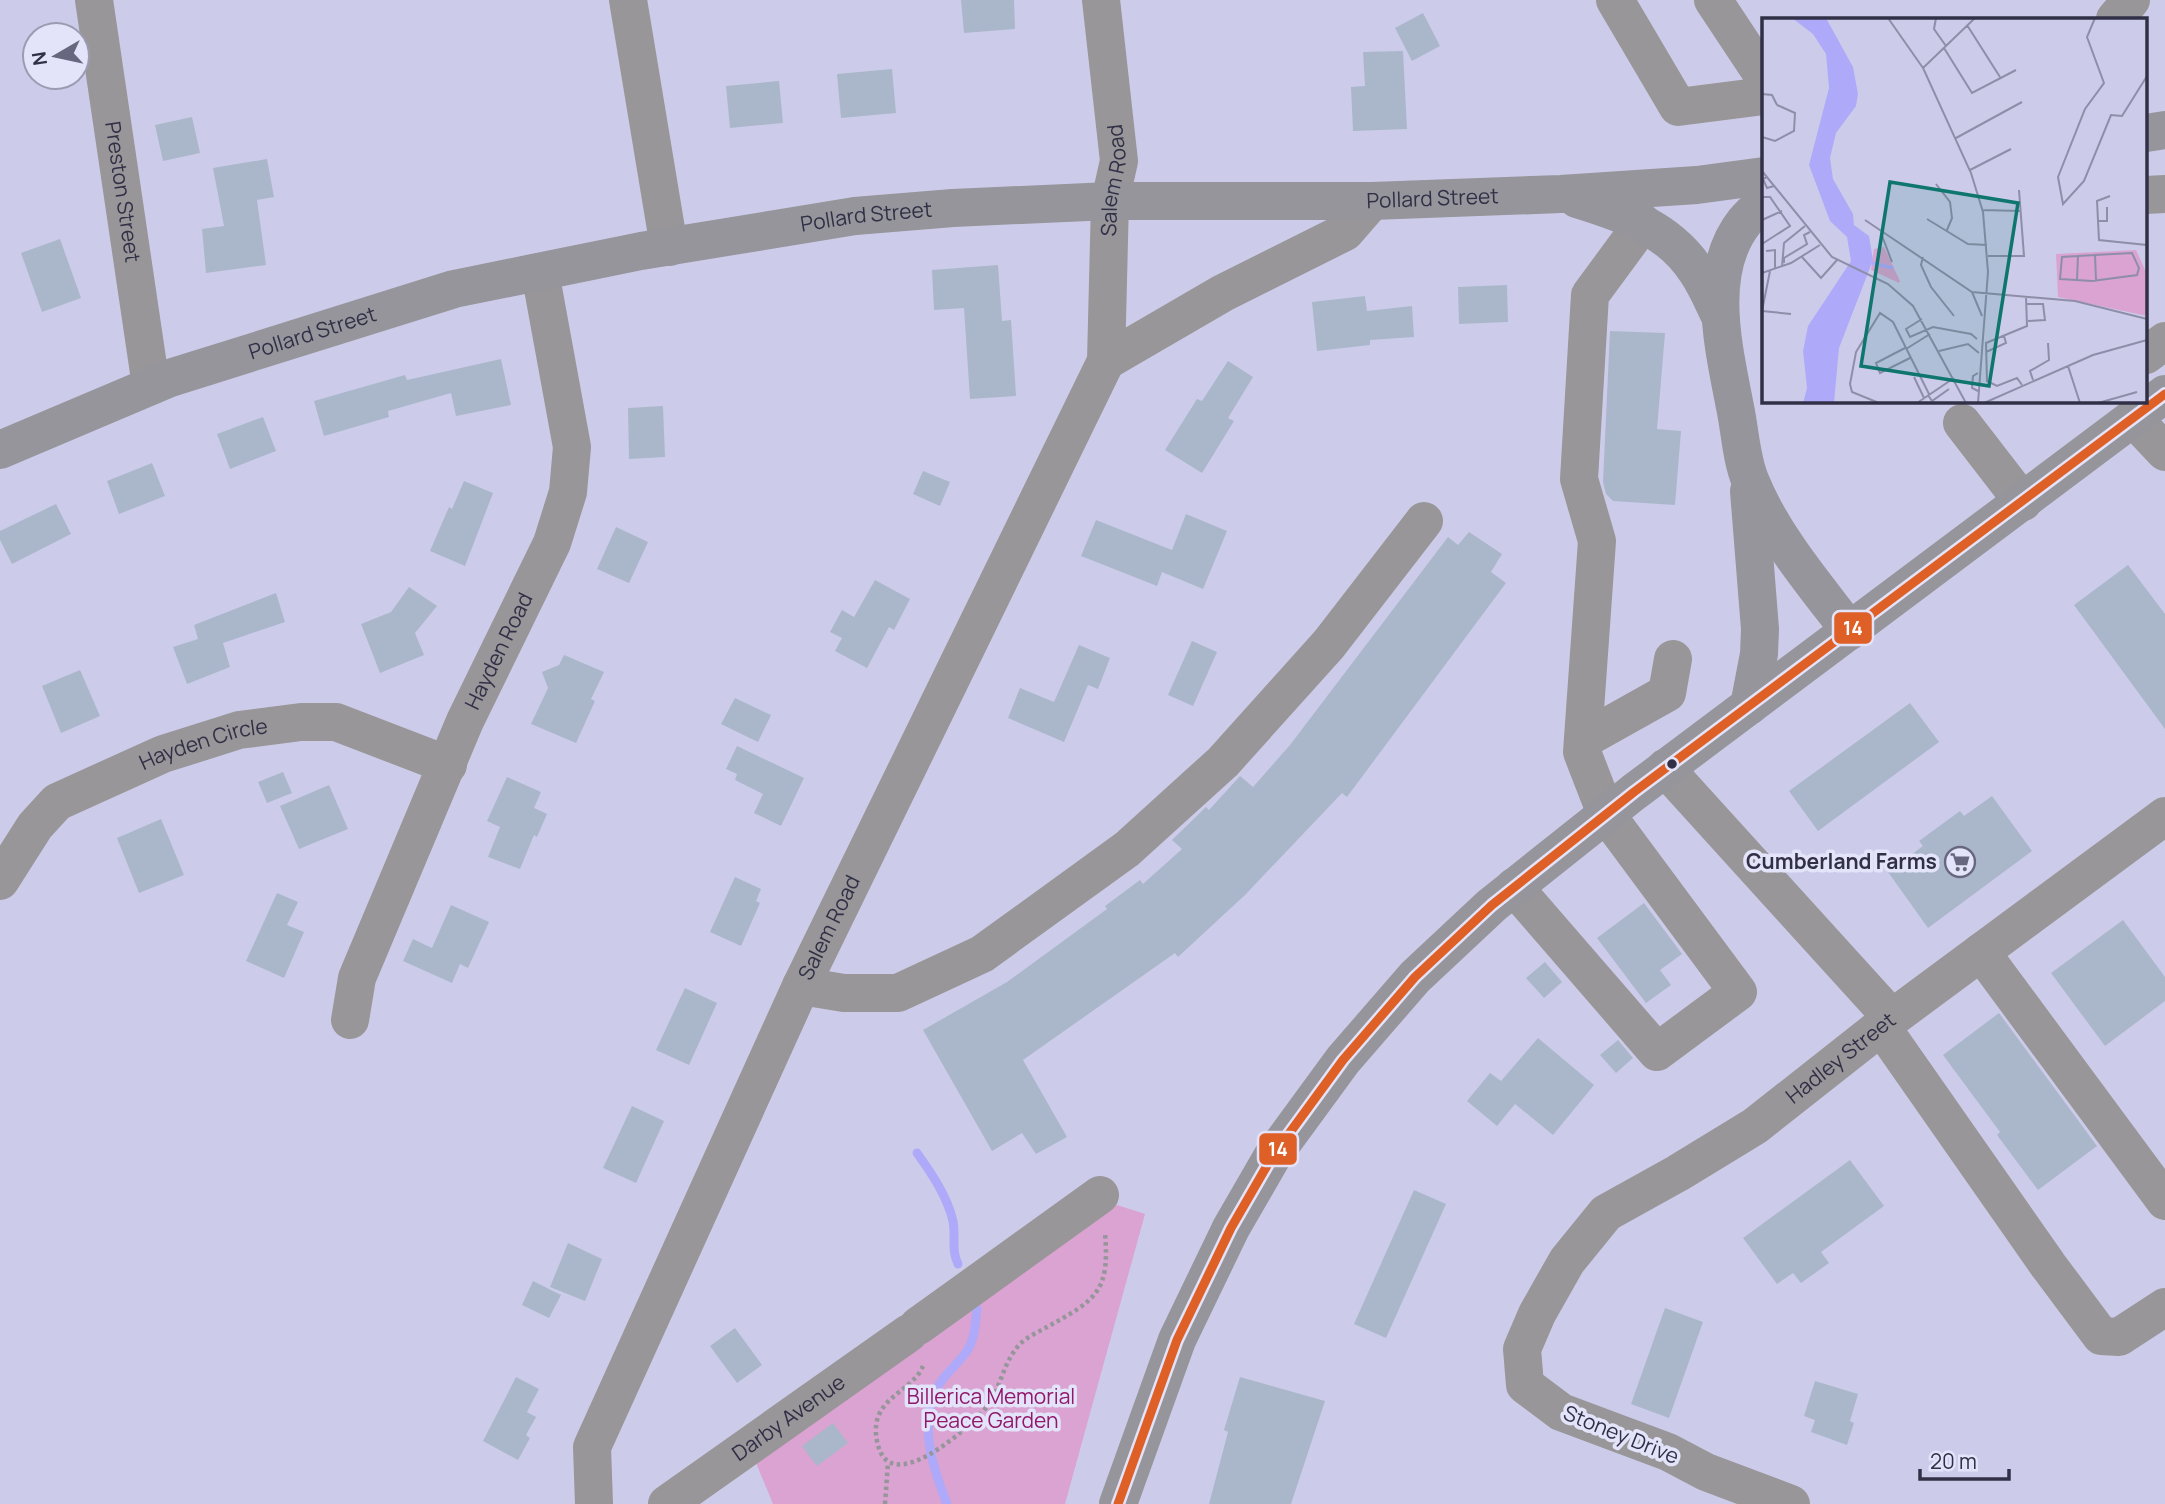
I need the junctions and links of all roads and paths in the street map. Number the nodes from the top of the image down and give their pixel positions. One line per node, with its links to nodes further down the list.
1 (94, 0): 22 (street, Preston Street)
2 (628, 0): 16 (street)
3 (1101, 0): 12 (street, Salem Road)
4 (1615, 0): 9 (street)
5 (1713, 0): 8 (street)
6 (2131, 0): 7 (street)
7 (2116, 18)
8 (1762, 74)
9 (1762, 96)
10 (1762, 176): 11 (main road, Pollard Street)
11 (1561, 194): 13 (main road, Pollard Street); 15 (main road)
12 (1110, 201): 13 (main road, Pollard Street); 16 (main road, Pollard Street); 21 (street, Salem Road)
13 (1372, 201): 21 (street)
14 (1762, 204): 18 (main road)
15 (1643, 223): 18 (main road); 33 (street)
16 (669, 247): 17 (main road, Pollard Street)
17 (540, 271): 22 (main road, Pollard Street); 34 (street, Hayden Road)
18 (1720, 316): 27 (main road)
19 (2165, 341): 20 (street)
20 (2148, 354)
21 (1106, 361): 41 (street, Salem Road)
22 (151, 386): 25 (main road, Pollard Street)
23 (2146, 406): 26 (street); 28 (main road)
24 (1962, 423): 28 (street)
25 (0, 450)
26 (2165, 452)
27 (1749, 478): 30 (main road); 32 (main road)
28 (2023, 502): 30 (main road)
29 (1424, 521): 41 (street)
30 (1850, 631): 32 (main road)
31 (1673, 659): 33 (street)
32 (1749, 706): 35 (main road)
33 (1583, 740): 36 (street)
34 (448, 765): 38 (street, Hayden Circle); 42 (street, Hayden Road)
35 (1665, 768): 36 (main road); 43 (street)
36 (1606, 814): 39 (main road); 39 (street)
37 (2165, 816): 40 (street, Hadley Street)
38 (0, 881)
39 (1514, 887): 53 (main road)
40 (1981, 952): 43 (street, Hadley Street); 45 (street)
41 (801, 986): 50 (street, Salem Road)
42 (350, 1020)
43 (1886, 1022): 46 (street); 47 (street, Hadley Street)
44 (1095, 1198): 48 (street, Darby Avenue); 49 (path)
45 (2165, 1202)
46 (2165, 1307)
47 (1538, 1314): 54 (street, Stoney Drive)
48 (921, 1325): 49 (path); 51 (street, Darby Avenue)
49 (888, 1463): 52 (path)
50 (594, 1504)
51 (667, 1504)
52 (885, 1504)
53 (1118, 1504)
54 (1791, 1504)

